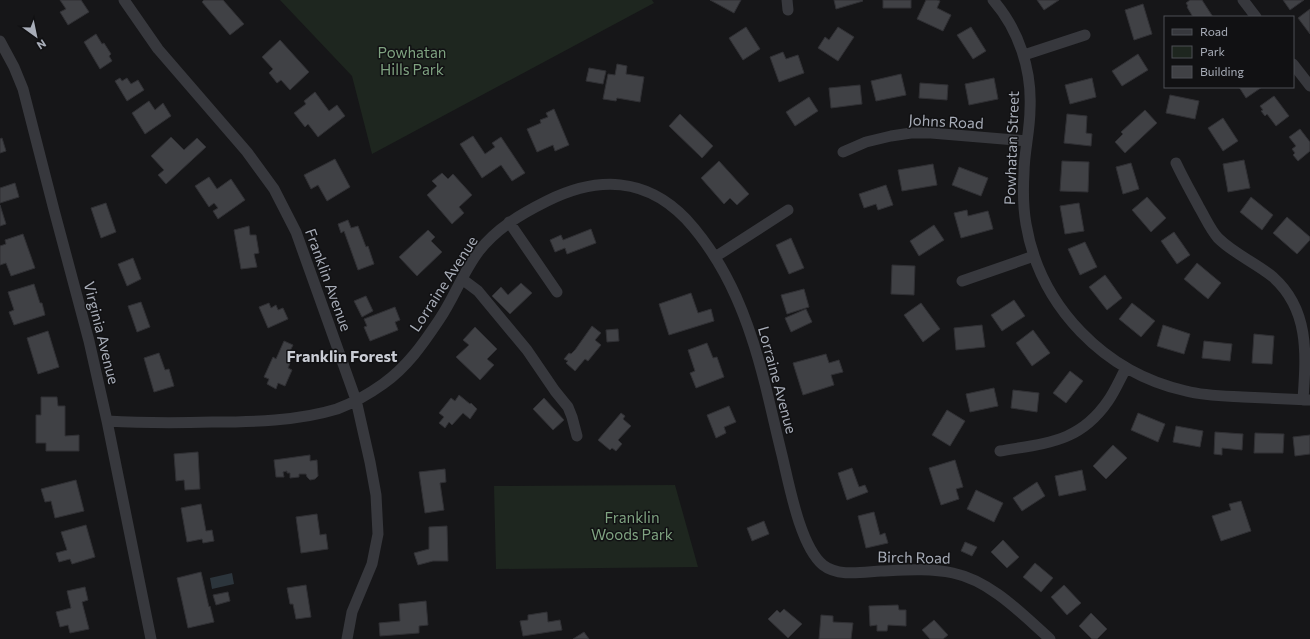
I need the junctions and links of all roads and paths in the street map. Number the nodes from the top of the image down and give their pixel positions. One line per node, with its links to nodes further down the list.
1 (124, 0): 21 (street, Franklin Avenue)
2 (993, 0): 7 (street, Powhatan Street)
3 (1242, 0): 4 (street)
4 (1255, 16)
5 (1085, 35): 7 (street)
6 (0, 41): 23 (street, Virginia Avenue)
7 (1024, 55): 10 (street, Powhatan Street)
8 (1294, 65): 9 (street)
9 (1310, 86)
10 (1027, 141): 11 (street, Johns Road); 16 (street, Powhatan Street)
11 (843, 152)
12 (1176, 164): 22 (street)
13 (788, 210): 15 (street)
14 (509, 222): 15 (street, Lorraine Avenue); 17 (street, Lorraine Avenue); 19 (street)
15 (715, 256): 26 (street, Lorraine Avenue)
16 (1034, 256): 18 (street); 20 (street, Powhatan Street)
17 (462, 279): 21 (street, Lorraine Avenue); 24 (street)
18 (962, 281)
19 (557, 292)
20 (1126, 368): 22 (street, Powhatan Street); 25 (street)
21 (356, 400): 23 (street, Lorraine Avenue); 28 (street, Franklin Avenue)
22 (1307, 400)
23 (107, 421): 27 (street, Virginia Avenue)
24 (577, 436)
25 (1000, 451)
26 (812, 550): 29 (street, Birch Road)
27 (151, 639)
28 (347, 639)
29 (1050, 639)

